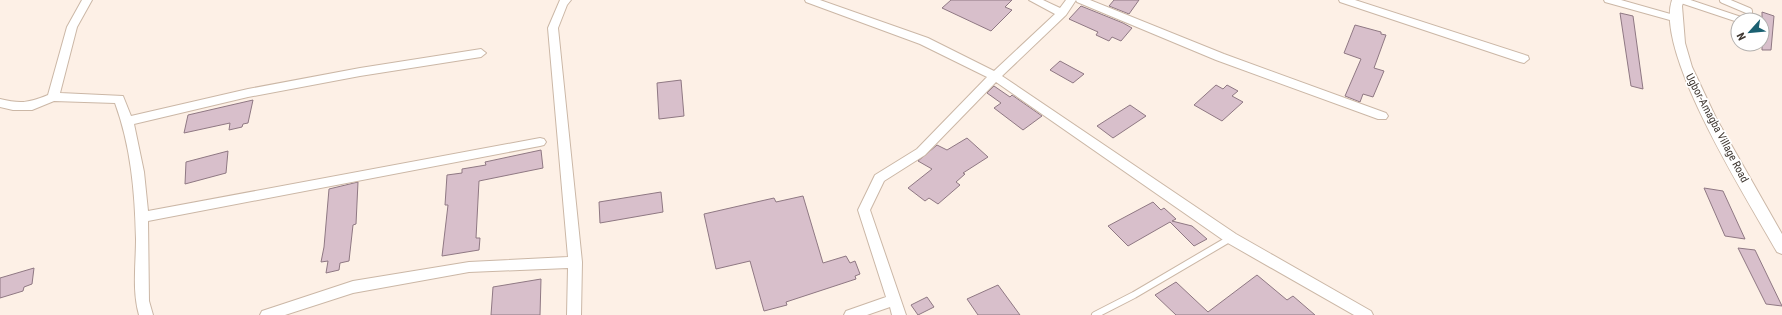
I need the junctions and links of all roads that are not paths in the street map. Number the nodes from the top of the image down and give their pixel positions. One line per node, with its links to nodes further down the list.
1 (87, 0): 18 (street)
2 (566, 0): 26 (street)
3 (810, 0): 17 (street)
4 (1034, 0): 12 (street)
5 (1071, 0): 12 (street)
6 (1081, 0): 20 (street)
7 (1344, 0): 16 (street)
8 (1609, 0): 14 (street)
9 (1679, 0): 13 (lane); 14 (street, Ugbor-Amagba Village Road)
10 (1723, 0): 11 (lane)
11 (1749, 12)
12 (1062, 13): 17 (street)
13 (1730, 16)
14 (1677, 19): 25 (street, Ugbor-Amagba Village Road)
15 (481, 53): 21 (street)
16 (1524, 59)
17 (996, 77): 24 (street); 27 (street)
18 (53, 97): 19 (street); 21 (street)
19 (0, 103)
20 (1382, 116)
21 (127, 121): 23 (street)
22 (540, 142): 23 (street)
23 (142, 217): 28 (street)
24 (1231, 238): 33 (lane); 34 (street)
25 (1782, 248)
26 (575, 262): 29 (street); 30 (street)
27 (893, 300): 31 (street); 32 (street)
28 (146, 315)
29 (267, 315)
30 (574, 315)
31 (851, 315)
32 (899, 315)
33 (1095, 315)
34 (1366, 315)

